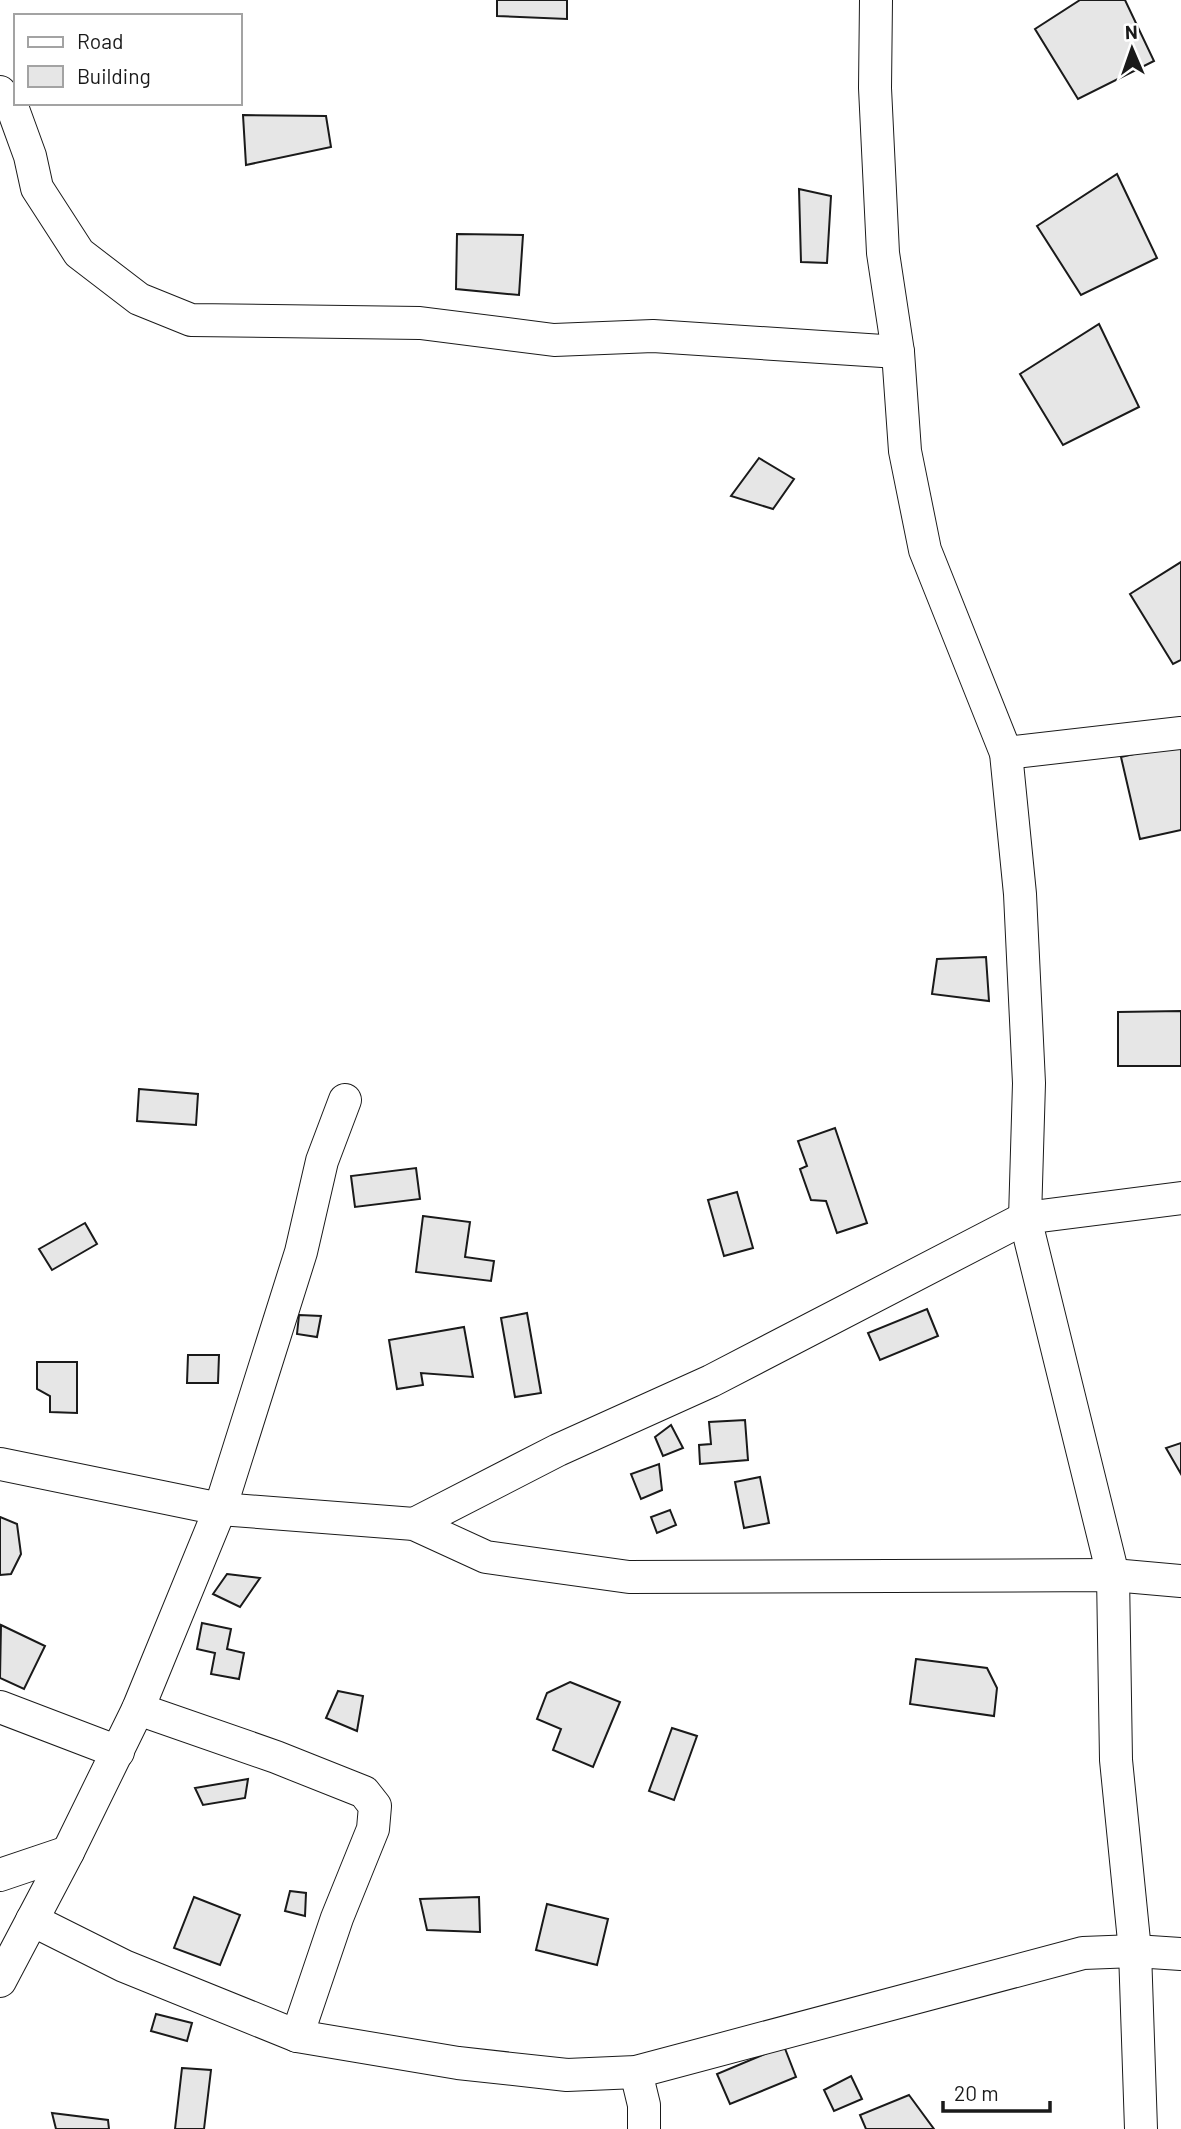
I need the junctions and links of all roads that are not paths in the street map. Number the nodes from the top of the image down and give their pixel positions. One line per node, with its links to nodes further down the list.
1 (876, 0): 3 (street)
2 (5, 109): 3 (street)
3 (898, 352): 5 (street)
4 (1181, 733): 5 (street)
5 (1006, 753): 8 (street)
6 (345, 1100): 10 (street)
7 (1181, 1198): 8 (street)
8 (1025, 1218): 11 (street); 12 (street)
9 (0, 1464): 10 (street)
10 (220, 1509): 11 (street); 15 (street)
11 (414, 1524): 12 (street)
12 (1114, 1575): 13 (street); 20 (street)
13 (1181, 1581)
14 (0, 1707): 16 (street)
15 (138, 1709): 16 (street); 23 (street)
16 (118, 1752): 17 (street)
17 (68, 1852): 18 (street); 19 (street)
18 (0, 1875)
19 (32, 1920): 22 (street); 23 (street)
20 (1135, 1951): 21 (street); 24 (street); 26 (street)
21 (1181, 1954)
22 (0, 1981)
23 (297, 2036): 24 (street)
24 (636, 2072): 25 (street)
25 (644, 2129)
26 (1141, 2129)

